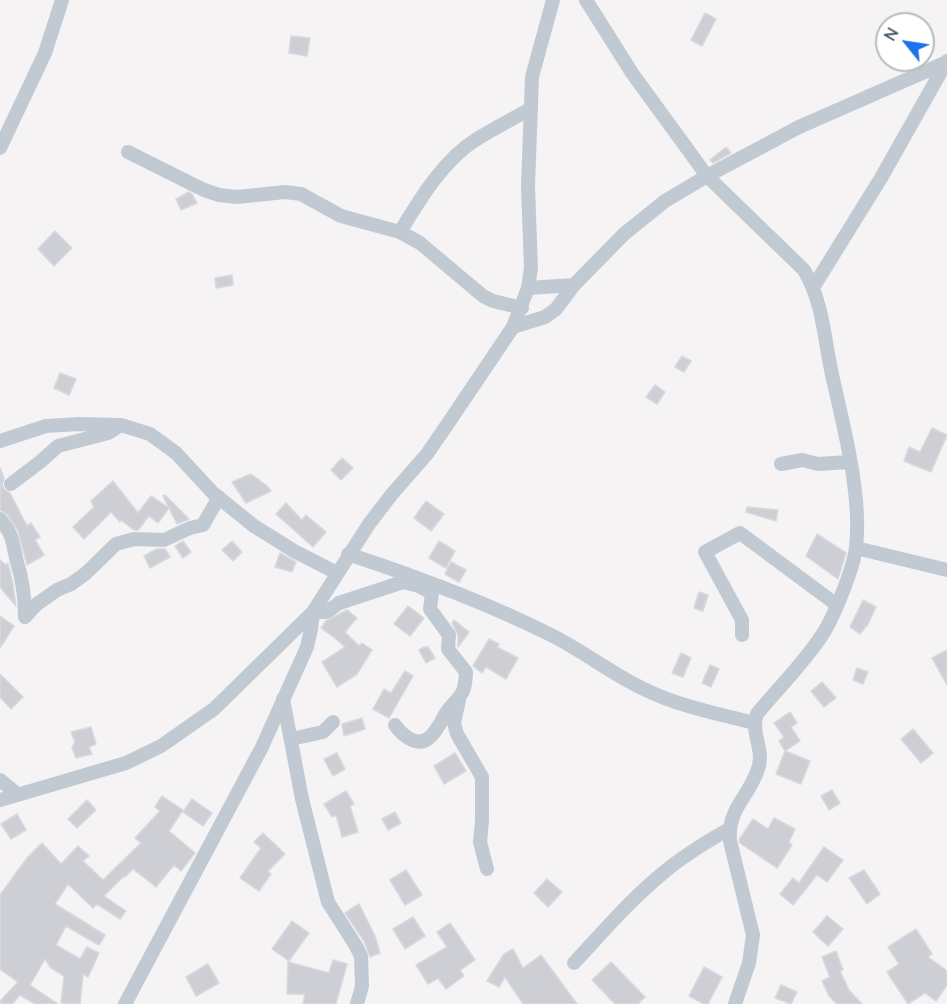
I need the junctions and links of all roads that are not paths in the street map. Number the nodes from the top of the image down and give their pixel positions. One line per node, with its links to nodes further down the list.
1 (62, 0): 6 (street)
2 (553, 0): 5 (street)
3 (586, 0): 8 (street)
4 (947, 62): 8 (street); 11 (street)
5 (531, 109): 9 (street); 12 (street)
6 (0, 148)
7 (128, 153): 9 (street)
8 (707, 176): 10 (street); 11 (street)
9 (400, 232): 13 (street)
10 (574, 285): 12 (street); 14 (street)
11 (814, 286): 17 (street)
12 (528, 288): 13 (street)
13 (522, 308): 14 (street)
14 (513, 327): 23 (street)
15 (121, 425): 16 (street); 19 (street); 20 (street)
16 (0, 441)
17 (849, 462): 18 (street); 22 (street)
18 (781, 464)
19 (11, 484)
20 (219, 497): 21 (street); 25 (street)
21 (0, 519)
22 (856, 548): 24 (street); 26 (street)
23 (348, 554): 25 (street); 32 (street)
24 (947, 570)
25 (337, 573): 27 (street)
26 (837, 605): 28 (street); 32 (street)
27 (313, 612): 29 (street); 30 (street); 36 (street)
28 (742, 635)
29 (284, 699): 34 (street); 41 (street)
30 (459, 700): 33 (street); 39 (street)
31 (333, 722): 34 (street)
32 (754, 723): 38 (street)
33 (395, 725)
34 (291, 739): 42 (street)
35 (0, 780): 36 (street)
36 (17, 794): 37 (street)
37 (0, 800)
38 (729, 829): 40 (street); 43 (street)
39 (487, 869)
40 (574, 963)
41 (125, 1004)
42 (357, 1004)
43 (735, 1004)

